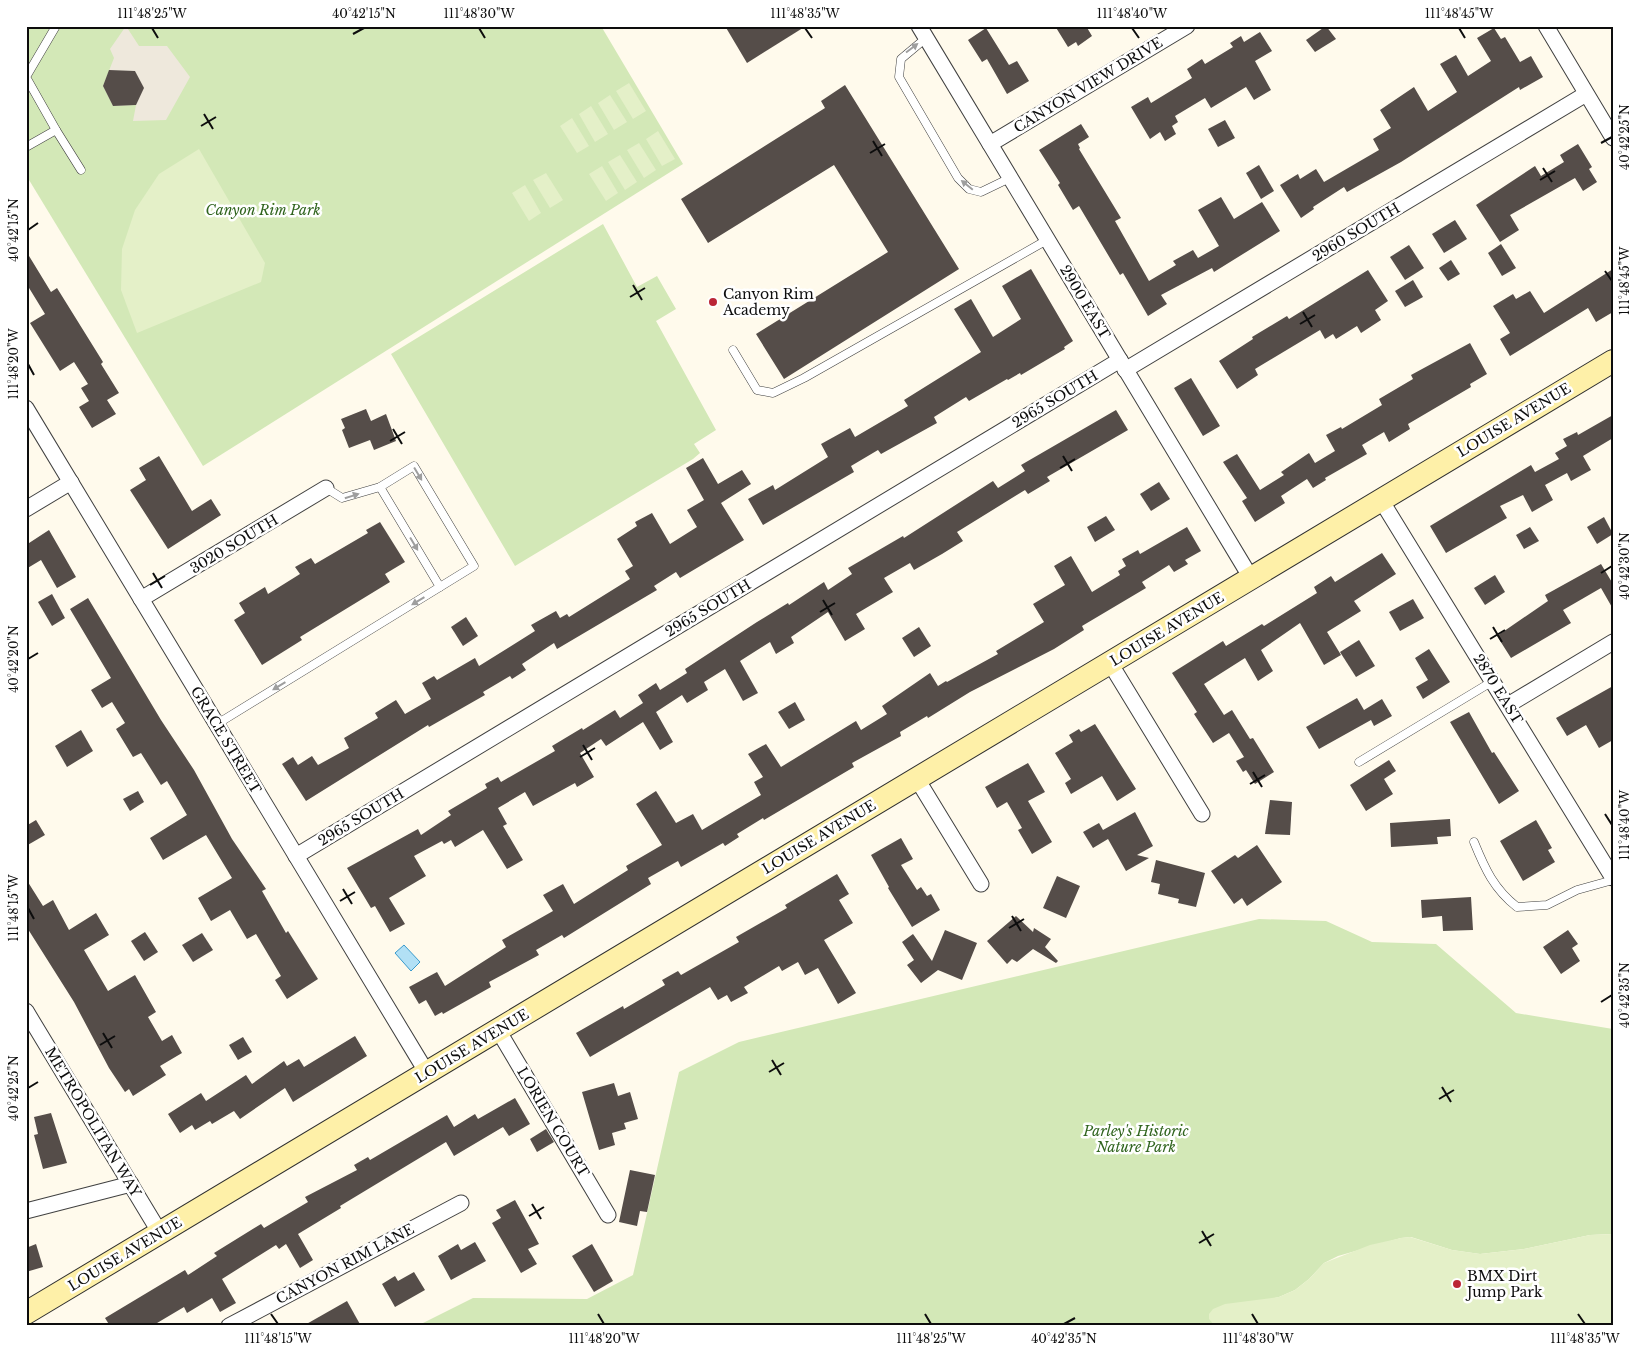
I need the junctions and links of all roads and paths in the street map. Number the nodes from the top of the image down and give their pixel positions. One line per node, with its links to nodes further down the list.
1 (56, 26): 6 (lane)
2 (1187, 26): 8 (street, CANYON VIEW DRIVE)
3 (1546, 26): 5 (street)
4 (922, 32): 8 (street, 2900 EAST); 11 (lane, one-way to 4)
5 (1586, 94): 7 (street); 15 (street, 2960 SOUTH)
6 (56, 130): 9 (lane); 10 (lane)
7 (1613, 138)
8 (990, 144): 11 (street, 2900 EAST)
9 (28, 146)
10 (81, 170)
11 (1010, 178): 12 (street, 2900 EAST)
12 (1047, 240): 13 (lane); 15 (street, 2900 EAST)
13 (734, 350)
14 (1613, 361): 20 (street, LOUISE AVENUE)
15 (1122, 365): 22 (street, 2900 EAST); 34 (street, 2965 SOUTH)
16 (26, 408): 17 (street, GRACE STREET)
17 (71, 482): 21 (street); 24 (street, GRACE STREET)
18 (380, 487): 19 (lane, one-way to 18); 23 (lane, one-way to 23); 23 (lane, one-way to 23)
19 (326, 488): 24 (street, 3020 SOUTH)
20 (1381, 500): 22 (street, LOUISE AVENUE); 27 (street, 2870 EAST)
21 (26, 509)
22 (1251, 578): 26 (street, LOUISE AVENUE)
23 (440, 587): 29 (lane, one-way to 29)
24 (142, 599): 29 (street, GRACE STREET)
25 (1613, 642): 28 (street)
26 (1110, 663): 31 (street, LOUISE AVENUE); 32 (street)
27 (1493, 681): 28 (street, 2870 EAST); 30 (lane)
28 (1508, 705): 35 (street, 2870 EAST)
29 (216, 724): 34 (street, GRACE STREET)
30 (1359, 762)
31 (917, 779): 36 (street); 38 (street, LOUISE AVENUE)
32 (1202, 814)
33 (1474, 842): 35 (lane)
34 (296, 856): 39 (street, GRACE STREET)
35 (1613, 879)
36 (981, 884)
37 (26, 1011): 40 (street, METROPOLITAN WAY)
38 (498, 1030): 39 (street, LOUISE AVENUE); 43 (street, LORIEN COURT)
39 (427, 1073): 44 (street, LOUISE AVENUE)
40 (131, 1184): 42 (street); 44 (street, METROPOLITAN WAY)
41 (460, 1203): 46 (street, CANYON RIM LANE)
42 (26, 1211)
43 (608, 1215)
44 (160, 1233): 45 (street, LOUISE AVENUE)
45 (26, 1313)
46 (229, 1326)

